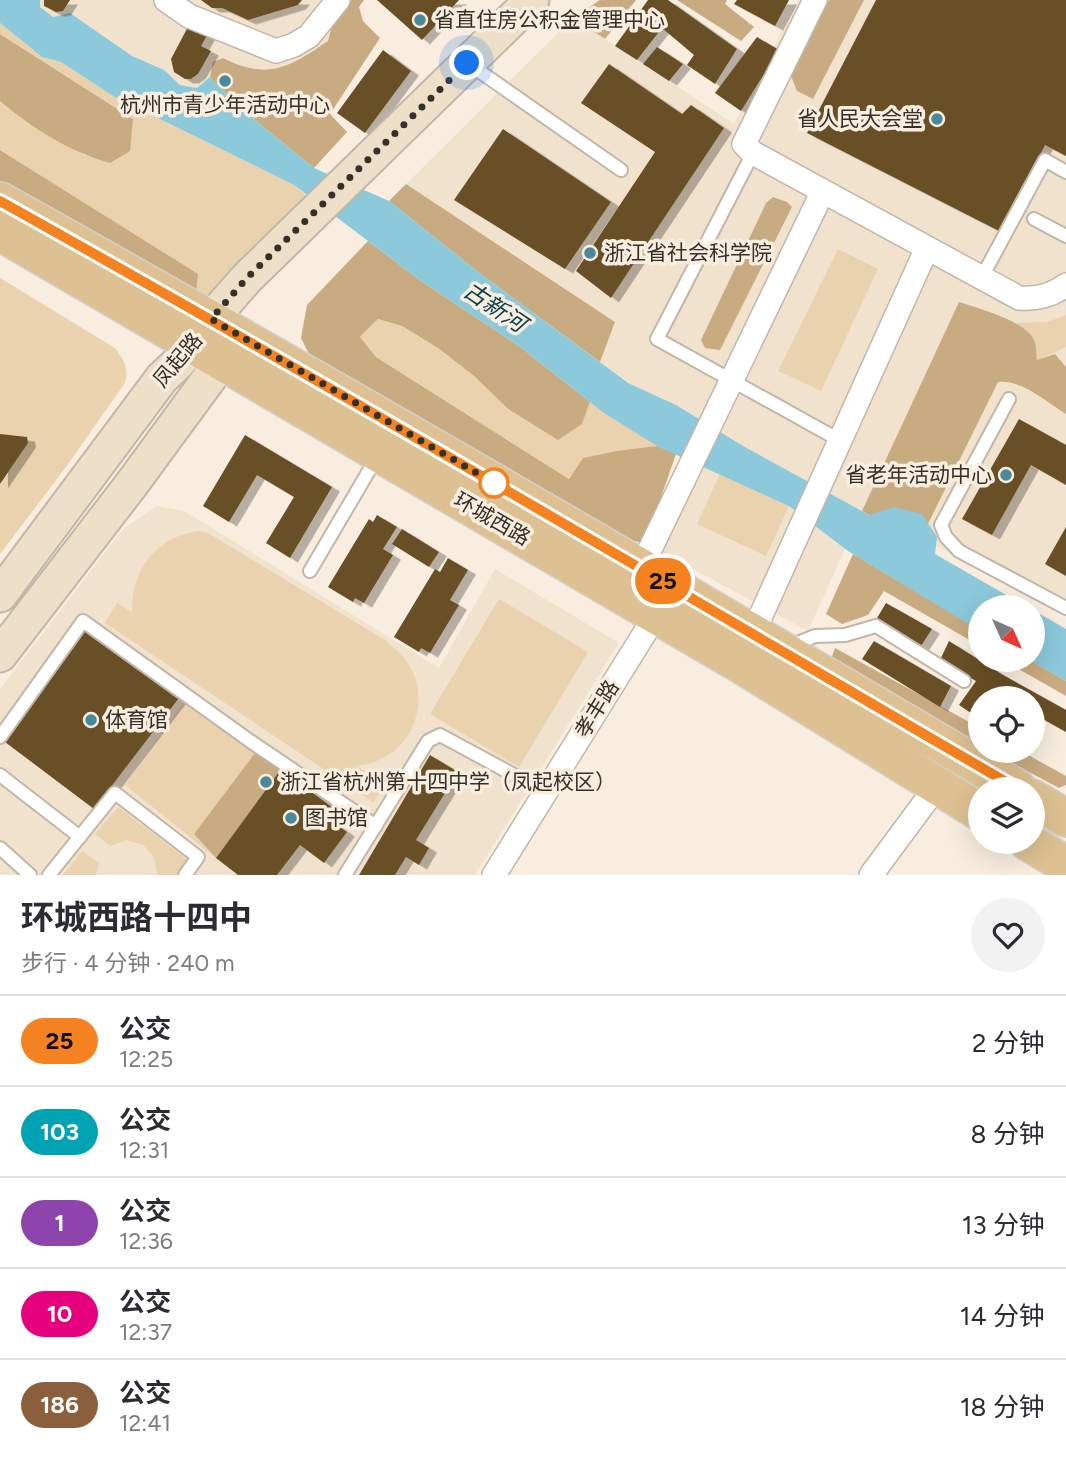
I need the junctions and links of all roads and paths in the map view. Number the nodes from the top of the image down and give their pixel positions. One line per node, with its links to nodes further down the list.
1 (166, 0): 2 (street)
2 (338, 0)
3 (532, 0): 5 (main road, 凤起路)
4 (815, 0): 6 (street)
5 (467, 63): 7 (lane); 17 (main road, 凤起路)
6 (753, 153): 9 (street); 18 (lane)
7 (621, 170)
8 (1066, 172): 15 (lane)
9 (823, 191): 14 (street); 18 (street)
10 (0, 201): 17 (main road, 环城西路)
11 (1034, 219): 13 (lane)
12 (0, 232): 17 (main road, 环城西路)
13 (1065, 234)
14 (927, 248): 15 (street); 20 (street)
15 (982, 278): 16 (street)
16 (1066, 285)
17 (209, 341): 21 (main road, 环城西路); 22 (main road, 环城西路); 24 (main road, 凤起路); 28 (main road)
18 (731, 380): 20 (lane); 22 (street)
19 (1009, 400): 25 (lane)
20 (841, 441): 27 (street)
21 (379, 454): 23 (lane); 26 (main road, 环城西路)
22 (641, 568): 27 (main road, 环城西路)
23 (310, 571)
24 (0, 595)
25 (1066, 608)
26 (656, 615): 34 (main road, 环城西路); 47 (street, 孝丰路)
27 (767, 641): 29 (lane); 32 (main road, 环城西路)
28 (0, 655)
29 (964, 681)
30 (0, 737): 38 (lane)
31 (514, 775): 38 (lane)
32 (998, 777)
33 (3, 783): 39 (lane)
34 (937, 786): 35 (main road, 环城西路); 48 (street)
35 (968, 805)
36 (1045, 806): 37 (main road)
37 (1066, 818)
38 (376, 826): 46 (lane)
39 (80, 837): 44 (lane); 45 (lane)
40 (0, 848): 43 (lane)
41 (1045, 852): 42 (main road)
42 (1066, 865)
43 (30, 875)
44 (49, 875)
45 (185, 875)
46 (345, 875)
47 (494, 875)
48 (871, 875)

